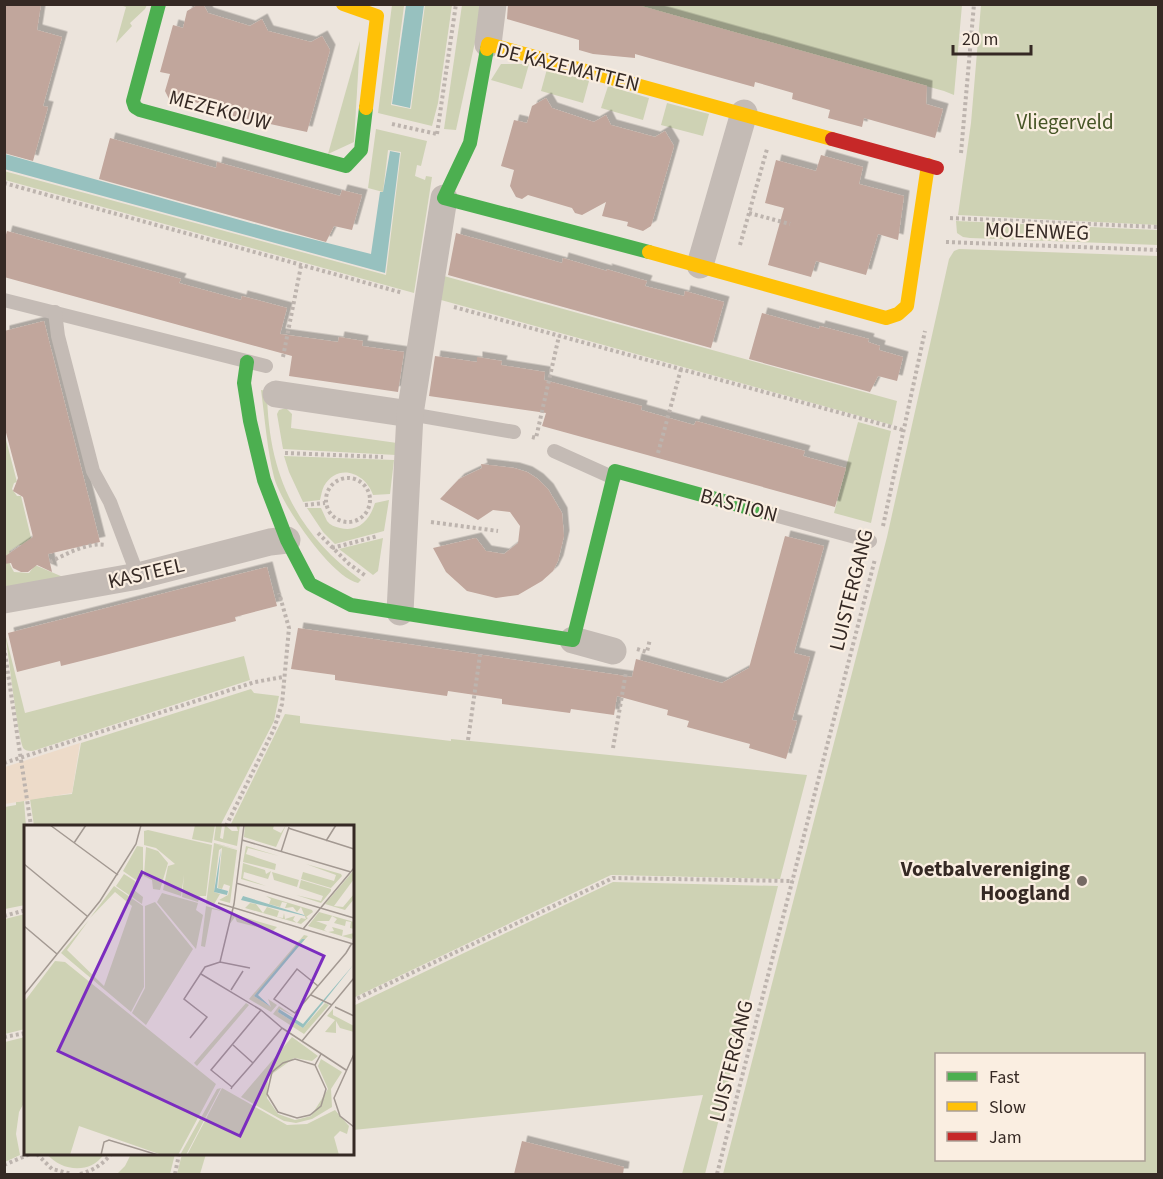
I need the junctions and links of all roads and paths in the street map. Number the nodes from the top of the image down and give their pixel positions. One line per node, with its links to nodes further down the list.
1 (159, 4): 8 (street, MEZEKOUW)
2 (343, 4): 8 (street, MEZEKOUW)
3 (456, 4): 10 (path)
4 (493, 4): 6 (street)
5 (974, 4): 12 (path)
6 (488, 44): 7 (street, DE KAZEMATTEN); 11 (street, DE KAZEMATTEN)
7 (744, 113): 9 (street, DE KAZEMATTEN); 23 (street)
8 (366, 118): 10 (path)
9 (774, 122): 16 (path); 25 (street, DE KAZEMATTEN)
10 (436, 134): 11 (path)
11 (470, 143): 14 (street, DE KAZEMATTEN)
12 (959, 164)
13 (4, 183): 24 (path)
14 (444, 198): 23 (street, DE KAZEMATTEN); 28 (street)
15 (951, 207): 17 (path)
16 (749, 213): 18 (path); 25 (path)
17 (950, 218): 19 (path); 20 (path)
18 (790, 224)
19 (948, 226)
20 (1158, 228)
21 (946, 234): 22 (path, MOLENWEG)
22 (1158, 250)
23 (700, 265): 25 (street, DE KAZEMATTEN)
24 (301, 266): 26 (path); 35 (path)
25 (732, 274)
26 (398, 292)
27 (4, 300): 29 (lane)
28 (427, 300): 31 (path); 36 (street)
29 (55, 312): 32 (lane); 56 (lane)
30 (925, 331): 37 (path, LUISTERGANG)
31 (559, 336): 34 (path); 38 (path)
32 (247, 362): 33 (lane); 51 (street)
33 (266, 366)
34 (681, 369): 37 (path); 43 (path)
35 (276, 394): 36 (street)
36 (410, 414): 38 (lane); 41 (street)
37 (903, 430): 50 (path, LUISTERGANG)
38 (514, 432)
39 (554, 451): 42 (lane, BASTION)
40 (279, 452): 41 (path)
41 (407, 458): 48 (street)
42 (614, 478): 43 (street, BASTION); 62 (street)
43 (651, 481): 46 (street, BASTION)
44 (325, 503): 44 (path); 45 (path)
45 (301, 507)
46 (767, 513): 50 (lane, BASTION)
47 (312, 524): 52 (path)
48 (403, 525): 49 (path); 52 (path); 59 (street)
49 (498, 531)
50 (876, 536)
51 (287, 540): 56 (street, KASTEEL); 59 (street)
52 (332, 548): 59 (path)
53 (112, 549): 55 (path)
54 (876, 554): 74 (path, LUISTERGANG)
55 (50, 562)
56 (138, 576): 58 (street, KASTEEL)
57 (278, 588): 65 (path)
58 (4, 600)
59 (400, 604): 60 (street)
60 (483, 626): 62 (street); 68 (path)
61 (650, 639): 64 (path)
62 (573, 640): 64 (street)
63 (4, 647): 66 (path)
64 (626, 656): 69 (path)
65 (284, 677): 70 (path); 73 (path)
66 (12, 710): 67 (path); 70 (path)
67 (4, 712)
68 (468, 740)
69 (613, 748)
70 (20, 758): 71 (path); 72 (path)
71 (4, 763)
72 (31, 825)
73 (226, 825)
74 (793, 881): 77 (path); 89 (path, LUISTERGANG)
75 (24, 911): 76 (path)
76 (4, 916)
77 (354, 1000)
78 (24, 1033): 79 (path)
79 (4, 1037)
80 (28, 1155): 84 (path)
81 (38, 1155): 85 (path)
82 (110, 1155): 87 (path)
83 (179, 1155): 88 (path)
84 (4, 1166)
85 (67, 1174): 86 (path)
86 (72, 1174)
87 (80, 1174)
88 (175, 1174)
89 (717, 1174)

